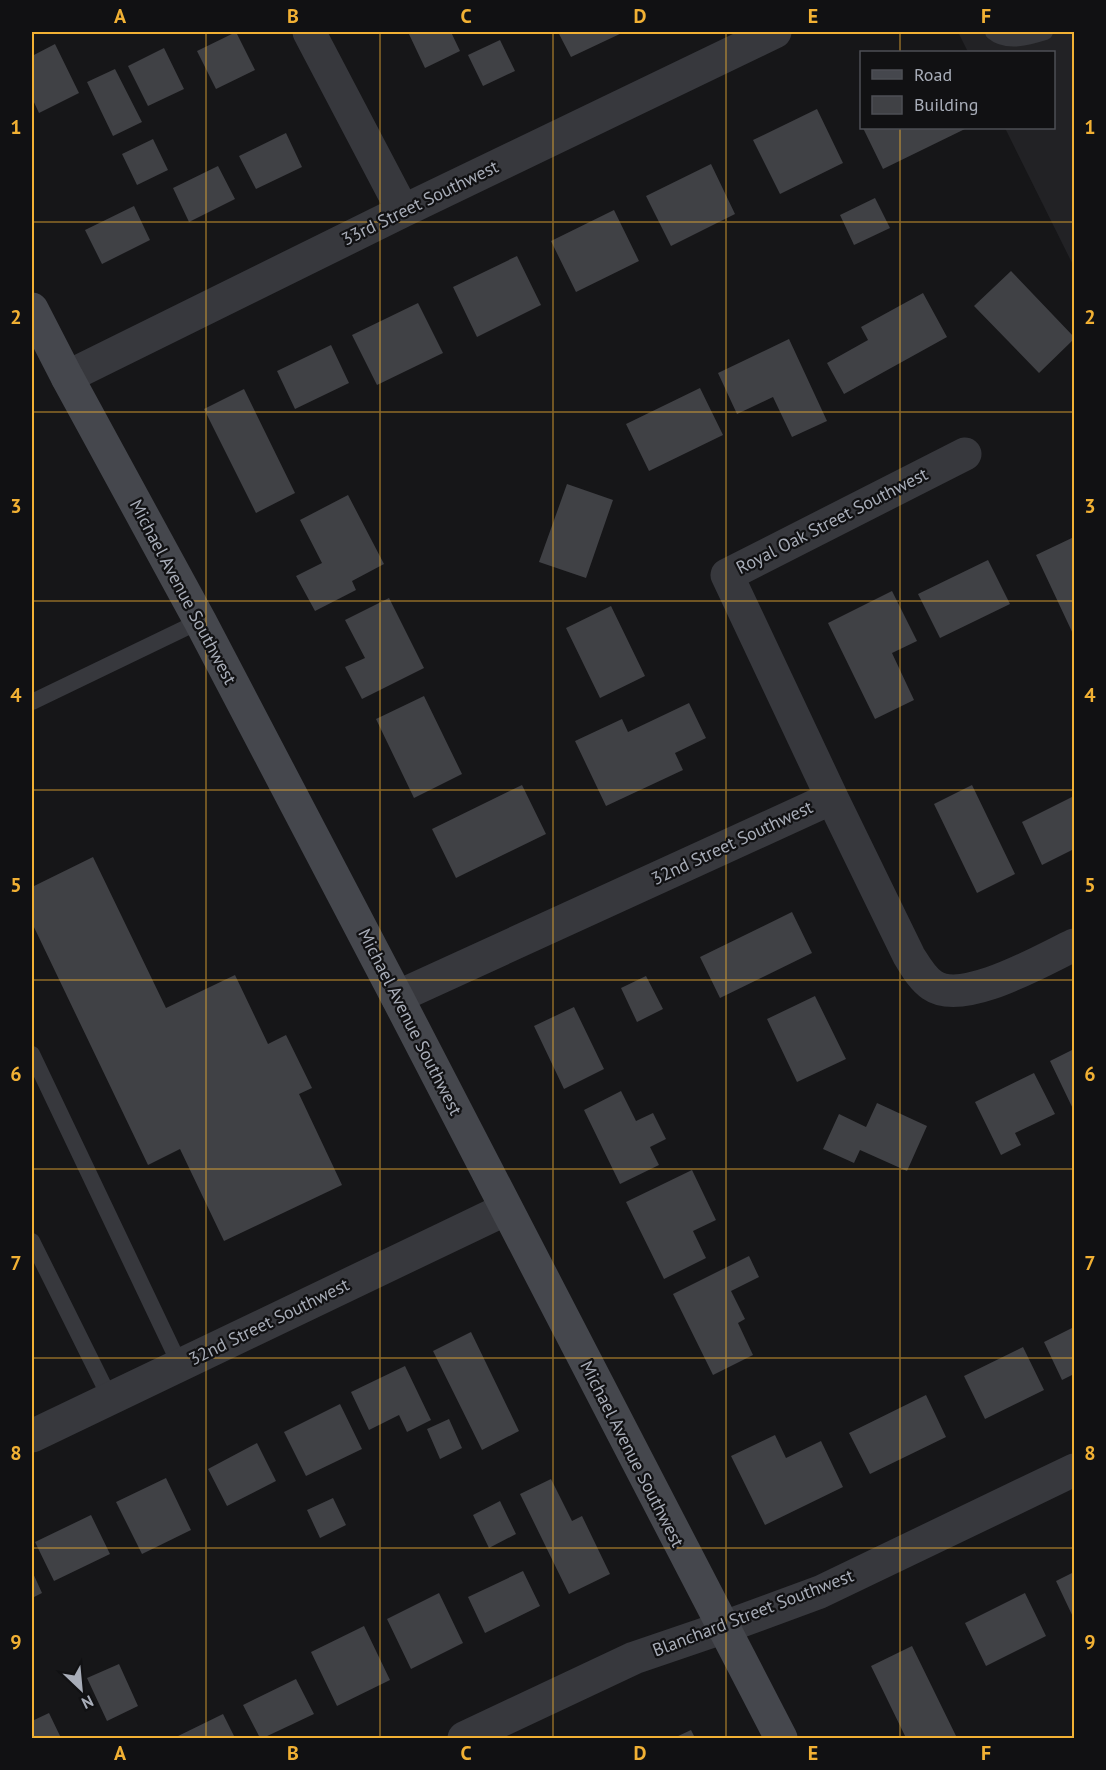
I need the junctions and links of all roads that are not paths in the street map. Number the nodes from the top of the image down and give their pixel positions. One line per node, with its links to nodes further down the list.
1 (309, 32): 6 (street)
2 (775, 32): 5 (street, 33rd Street Southwest)
3 (993, 32): 4 (lane)
4 (1045, 32)
5 (736, 40): 6 (street, 33rd Street Southwest)
6 (403, 211): 8 (street, 33rd Street Southwest)
7 (32, 309): 8 (street, Michael Avenue Southwest)
8 (67, 377): 10 (street, Michael Avenue Southwest)
9 (965, 454): 12 (street, Royal Oak Street Southwest)
10 (200, 621): 11 (lane); 14 (street, Michael Avenue Southwest)
11 (32, 702)
12 (832, 798): 13 (street, 32nd Street Southwest); 14 (street, 32nd Street Southwest)
13 (1074, 945)
14 (397, 997): 16 (street, Michael Avenue Southwest)
15 (32, 1054): 18 (lane)
16 (506, 1209): 18 (street, 32nd Street Southwest); 22 (street, Michael Avenue Southwest)
17 (32, 1240): 19 (lane)
18 (180, 1365): 19 (street, 32nd Street Southwest)
19 (110, 1398): 20 (street, 32nd Street Southwest)
20 (32, 1436)
21 (1074, 1470): 22 (street, Blanchard Street Southwest)
22 (722, 1628): 23 (street, Blanchard Street Southwest); 24 (street, Michael Avenue Southwest)
23 (464, 1738)
24 (781, 1738)

